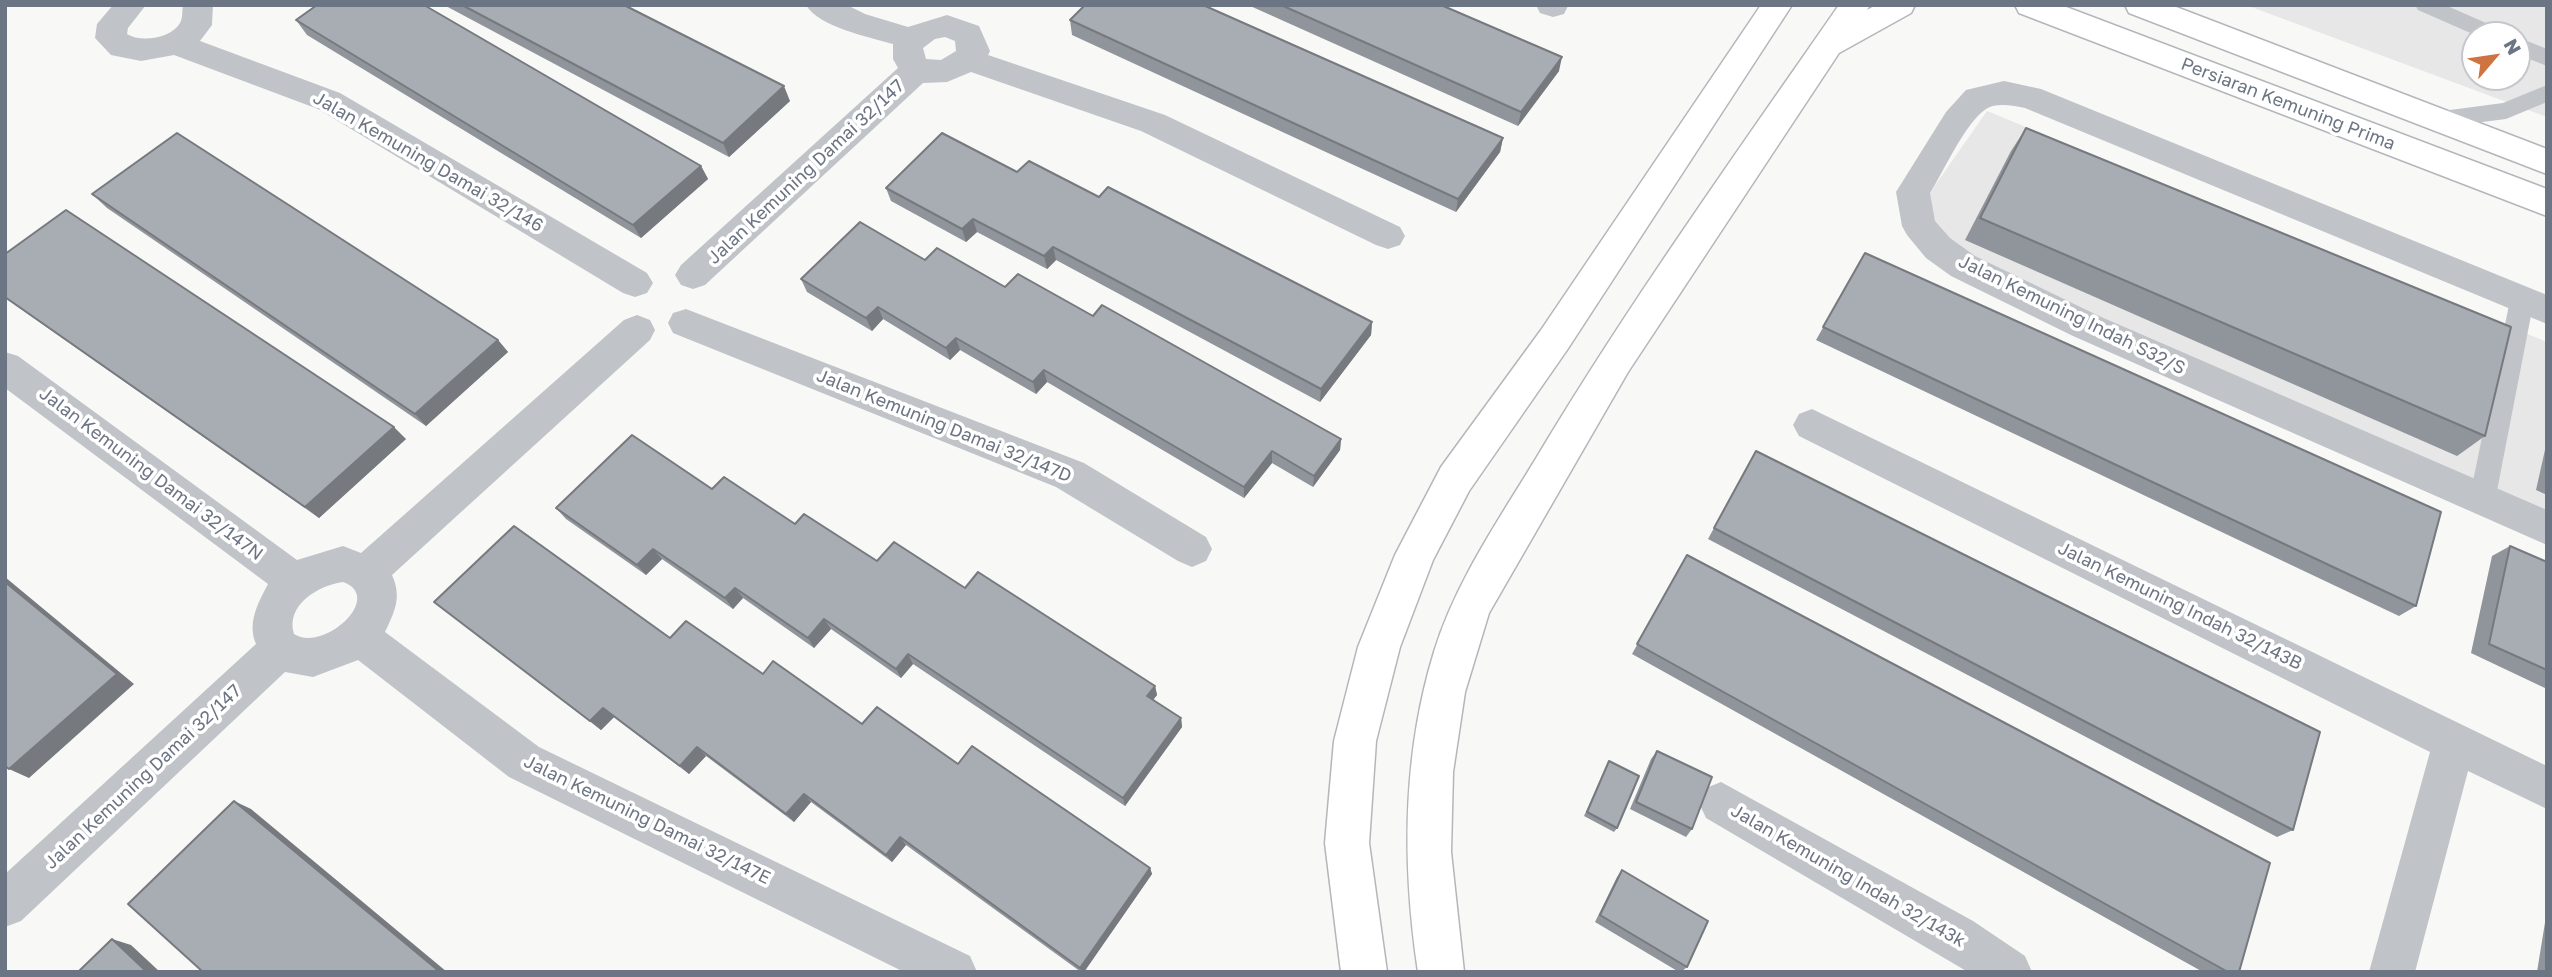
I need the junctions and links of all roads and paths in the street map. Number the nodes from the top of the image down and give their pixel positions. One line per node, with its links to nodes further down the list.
1 (821, 5): 15 (street)
2 (984, 5): 12 (street)
3 (1777, 5): 41 (main road)
4 (1856, 5): 14 (main road)
5 (1900, 5): 14 (main road)
6 (2030, 5): 20 (main road, Persiaran Kemuning Prima)
7 (2140, 5): 18 (main road)
8 (2425, 5): 11 (lane)
9 (122, 8): 13 (street)
10 (205, 10): 13 (street)
11 (2462, 21)
12 (959, 28): 15 (street); 16 (street)
13 (173, 43): 23 (street, Jalan Kemuning Damai 32/146)
14 (1826, 48): 42 (main road)
15 (915, 54): 16 (street); 22 (street, Jalan Kemuning Damai 32/147)
16 (969, 60): 21 (street)
17 (2547, 93): 18 (lane)
18 (2435, 120): 19 (main road)
19 (2547, 162)
20 (2547, 203)
21 (1388, 236)
22 (693, 275): 23 (street); 25 (street)
23 (635, 283): 26 (street)
24 (2534, 305): 29 (lane); 29 (street, Jalan Kemuning Indah S32/S)
25 (686, 323): 26 (street); 31 (street, Jalan Kemuning Damai 32/147D)
26 (637, 330): 32 (street)
27 (5, 366): 33 (street, Jalan Kemuning Damai 32/147N)
28 (1812, 425): 36 (street, Jalan Kemuning Indah 32/143B)
29 (2483, 501): 30 (street, Jalan Kemuning Indah S32/S)
30 (2547, 528)
31 (1192, 549)
32 (368, 572): 33 (street); 34 (street)
33 (296, 582): 35 (street)
34 (359, 636): 35 (street); 40 (street, Jalan Kemuning Damai 32/147E)
35 (281, 648): 39 (street, Jalan Kemuning Damai 32/147)
36 (2454, 741): 37 (street, Jalan Kemuning Indah 32/143B); 44 (street)
37 (2547, 788)
38 (1721, 803): 43 (street, Jalan Kemuning Indah 32/143k)
39 (5, 905)
40 (954, 972)
41 (1363, 972)
42 (1441, 972)
43 (2009, 972)
44 (2392, 972)

